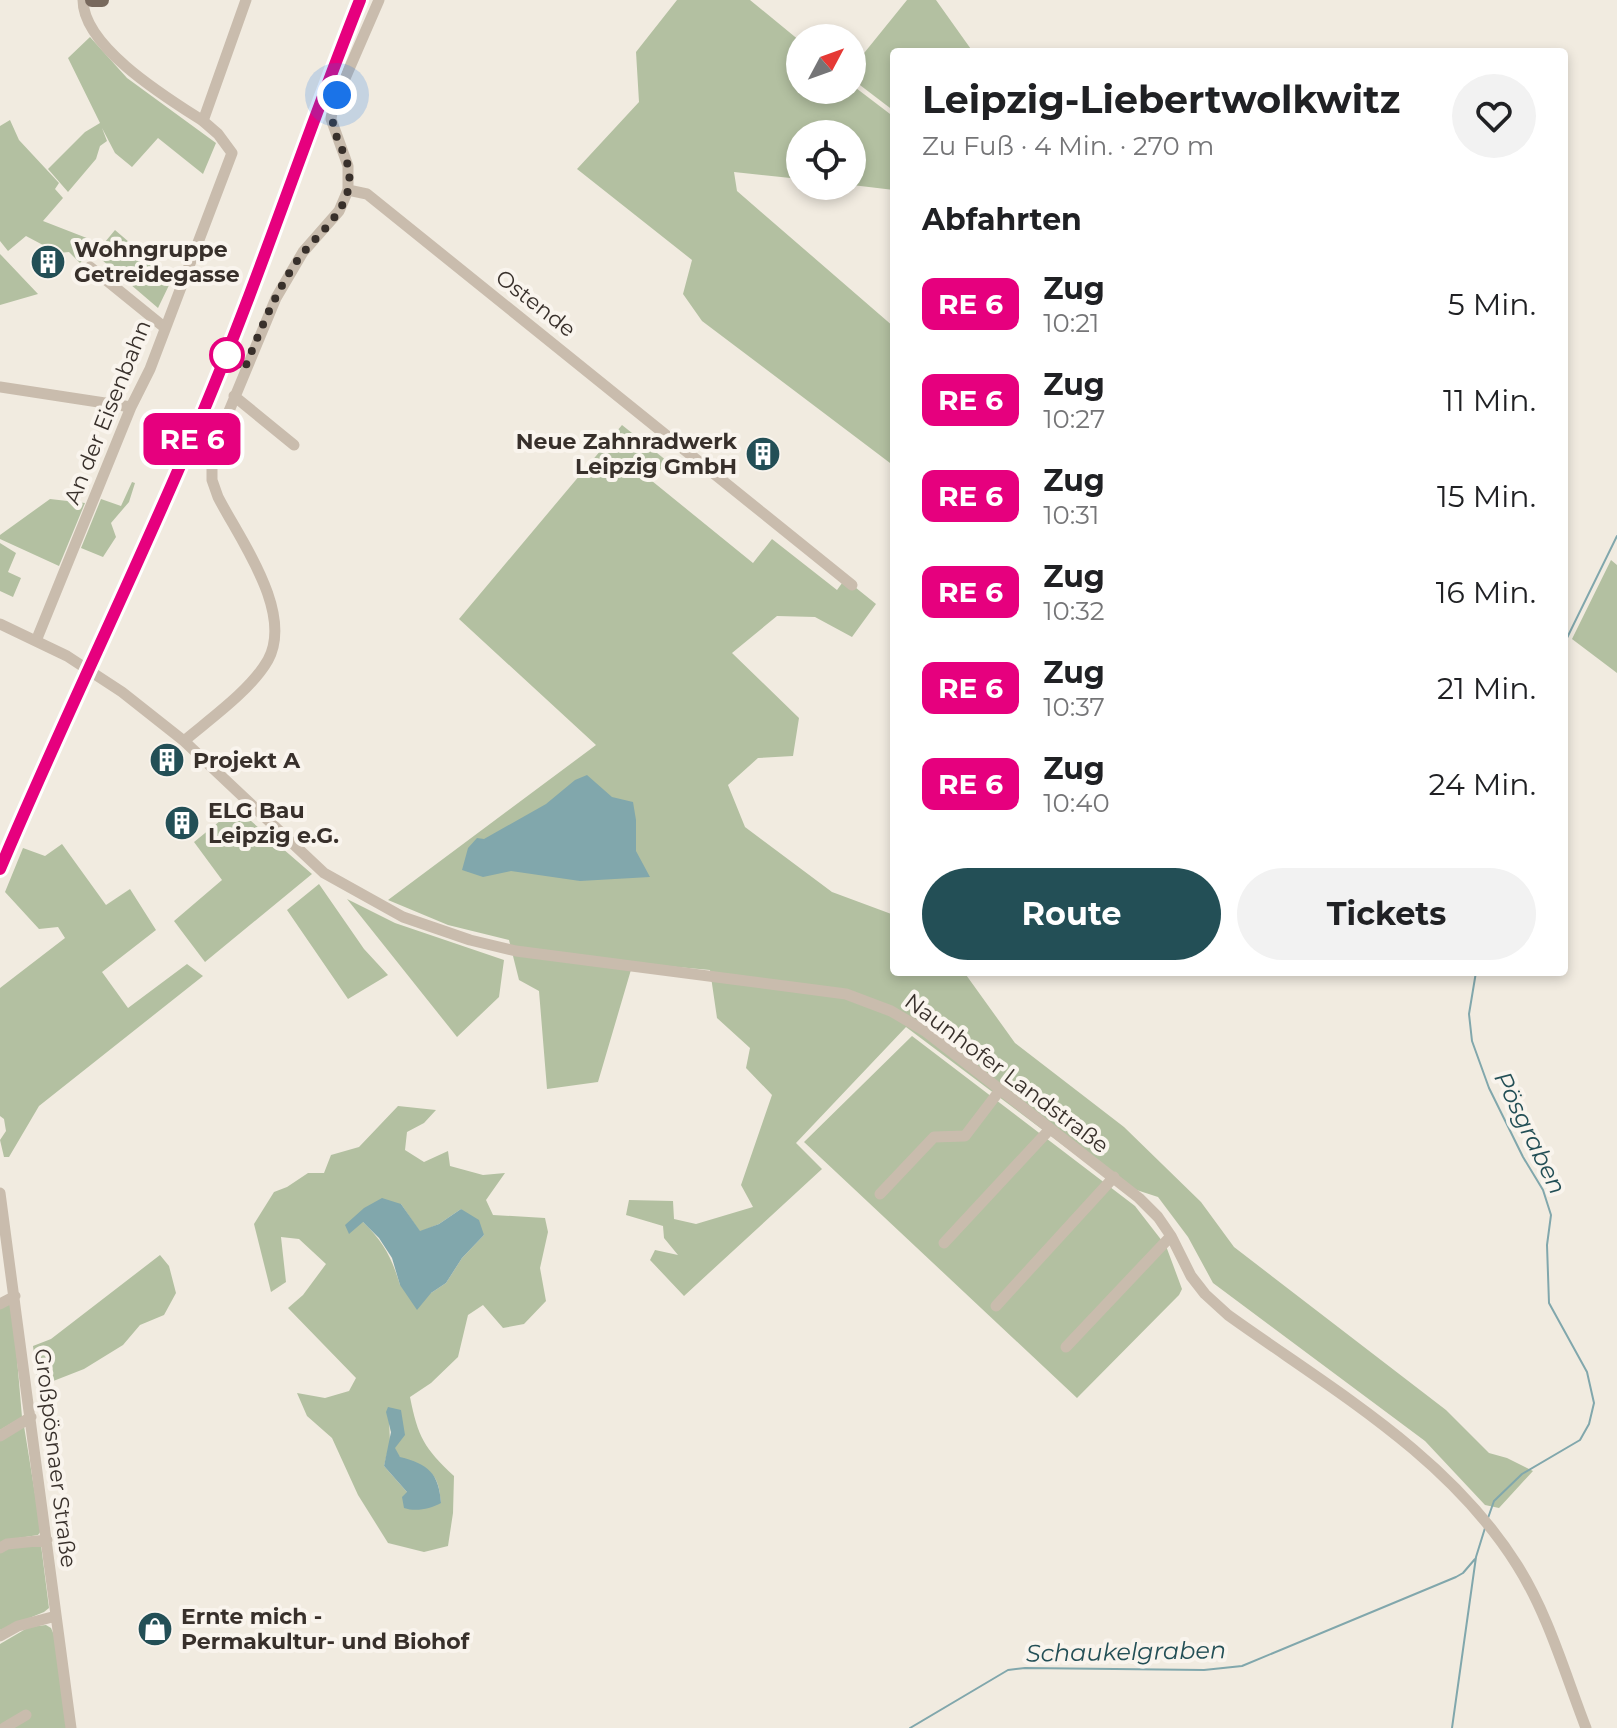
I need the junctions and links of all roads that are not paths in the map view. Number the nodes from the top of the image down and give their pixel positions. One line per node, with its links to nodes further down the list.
1 (83, 0): 6 (street)
2 (92, 0): 3 (main road)
3 (102, 0)
4 (246, 0): 6 (street)
5 (379, 0): 7 (street)
6 (203, 121): 9 (street, An der Eisenbahn)
7 (348, 190): 11 (street); 14 (street, Ostende)
8 (90, 267): 9 (street)
9 (164, 327): 12 (street, An der Eisenbahn)
10 (0, 387): 12 (street)
11 (234, 396): 13 (street); 17 (street)
12 (131, 407): 16 (street, An der Eisenbahn)
13 (294, 445)
14 (852, 585)
15 (0, 624): 16 (street, Naunhofer Landstraße)
16 (36, 641): 17 (street, Naunhofer Landstraße)
17 (184, 741): 18 (street, Naunhofer Landstraße)
18 (1000, 1090): 19 (street, Naunhofer Landstraße); 22 (street)
19 (1050, 1129): 20 (street, Naunhofer Landstraße); 24 (street)
20 (1114, 1177): 23 (street, Naunhofer Landstraße); 27 (street)
21 (0, 1193): 25 (street, Großpösnaer Straße)
22 (880, 1194)
23 (1171, 1236): 28 (street); 38 (street, Naunhofer Landstraße)
24 (944, 1243)
25 (15, 1296): 26 (street); 29 (street, Großpösnaer Straße)
26 (0, 1304)
27 (996, 1306)
28 (1066, 1347)
29 (31, 1417): 30 (street); 31 (street, Großpösnaer Straße)
30 (0, 1436)
31 (47, 1540): 32 (street); 33 (street, Großpösnaer Straße)
32 (0, 1548)
33 (56, 1616): 34 (street); 37 (street, Großpösnaer Straße)
34 (0, 1636)
35 (26, 1715): 36 (street)
36 (4, 1728)
37 (71, 1728)
38 (1586, 1728)

